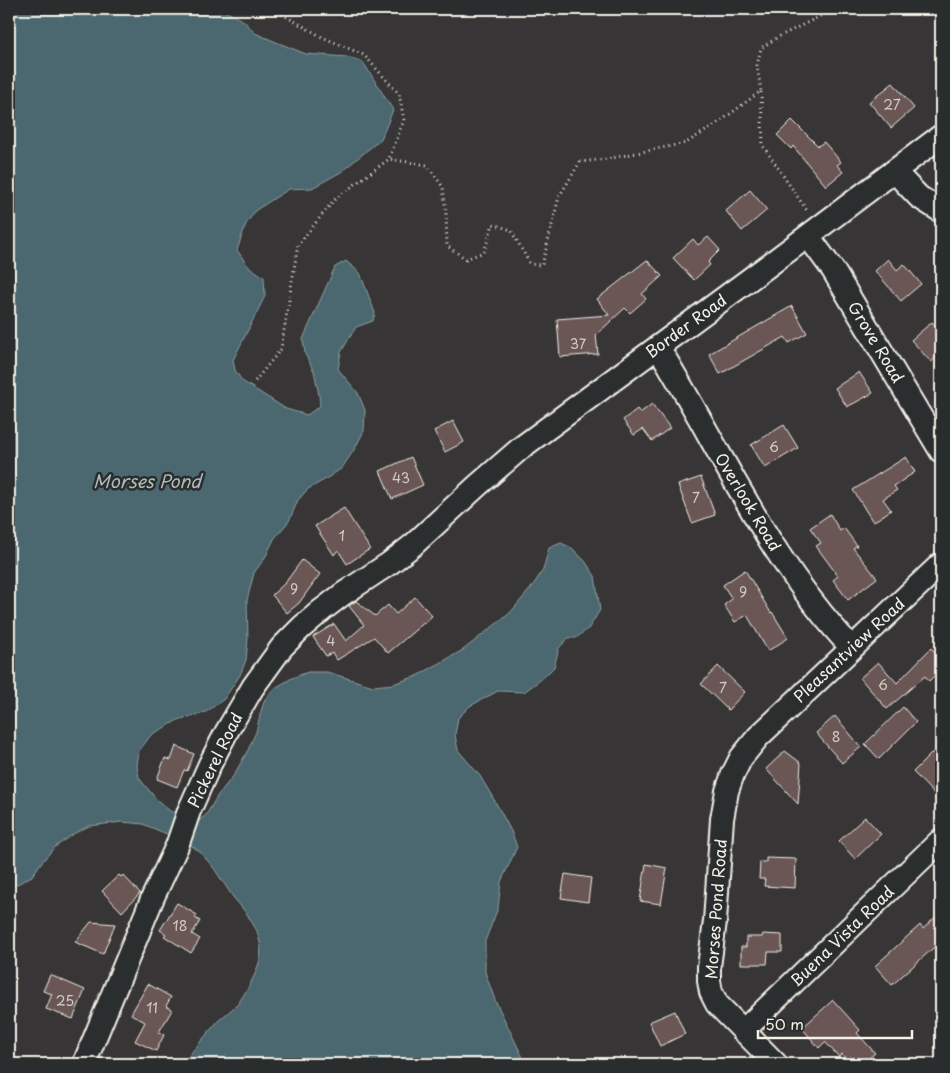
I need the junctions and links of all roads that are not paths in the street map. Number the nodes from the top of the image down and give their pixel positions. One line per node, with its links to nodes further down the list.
1 (941, 136): 2 (street, Border Road)
2 (894, 171): 3 (street); 4 (street, Border Road)
3 (941, 212)
4 (813, 232): 5 (street, Border Road); 6 (street, Grove Road)
5 (658, 347): 7 (street, Border Road); 9 (street, Overlook Road)
6 (941, 451)
7 (437, 523): 13 (street, Pickerel Road)
8 (941, 564): 9 (street, Pleasantview Road)
9 (852, 648): 10 (street, Pleasantview Road)
10 (758, 737): 12 (street, Morses Pond Road)
11 (941, 840): 12 (street, Buena Vista Road)
12 (743, 1031): 14 (street, Morses Pond Road)
13 (84, 1064)
14 (776, 1064)

